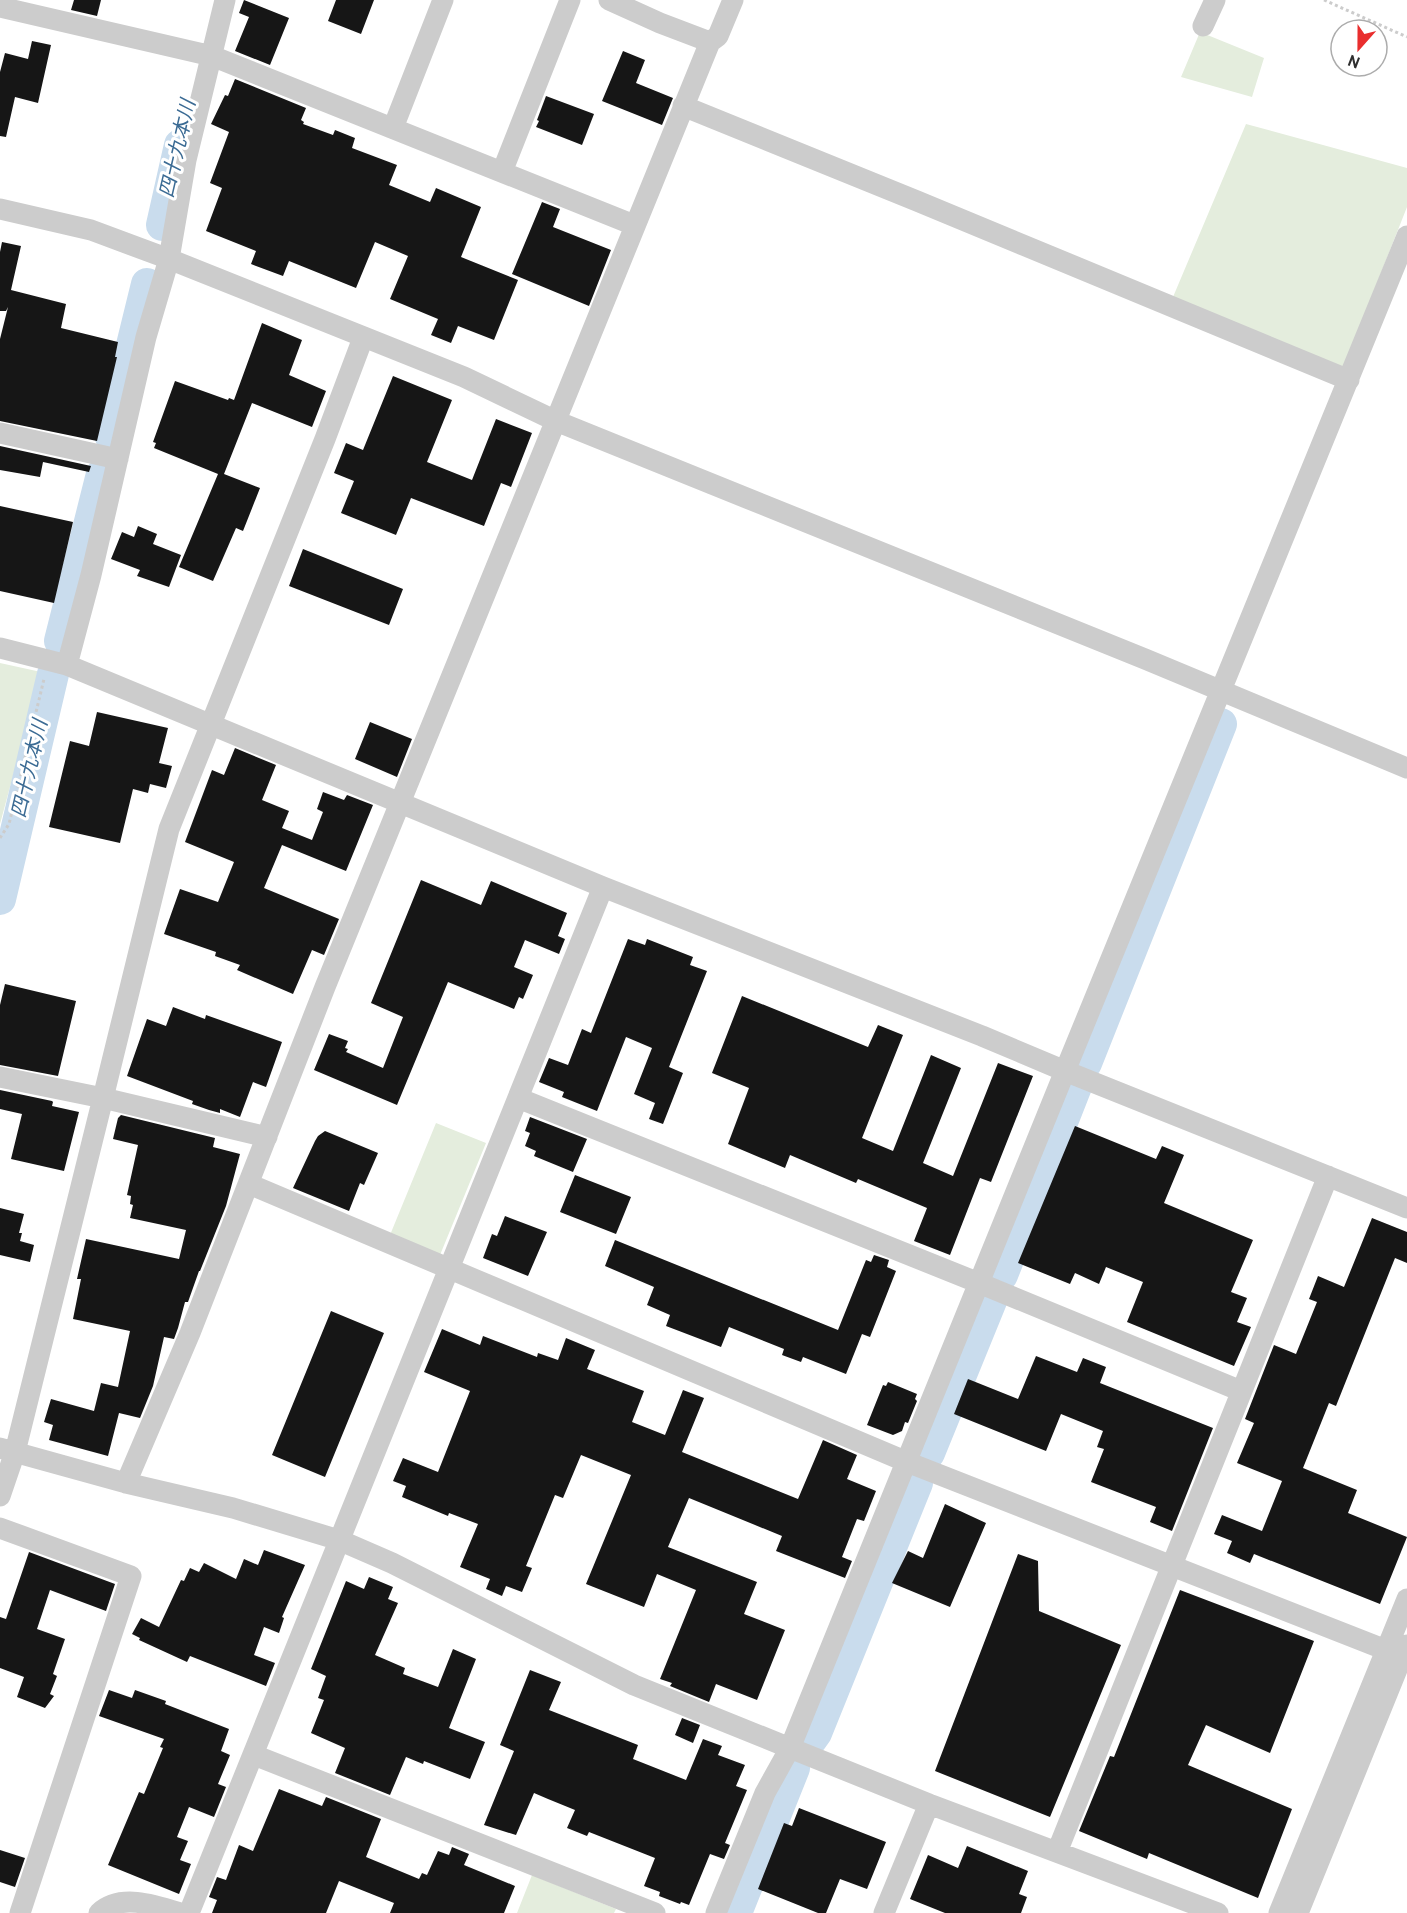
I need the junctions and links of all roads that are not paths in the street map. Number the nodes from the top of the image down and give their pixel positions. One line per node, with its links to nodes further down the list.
1 (225, 0): 10 (street)
2 (443, 0): 12 (street)
3 (570, 0): 13 (street)
4 (609, 0): 9 (street)
5 (733, 0): 9 (street)
6 (1215, 0): 8 (street)
7 (0, 7): 10 (street)
8 (1203, 26)
9 (710, 42): 11 (street)
10 (212, 56): 12 (street); 17 (street)
11 (683, 106): 15 (street); 19 (street)
12 (393, 128): 13 (street)
13 (502, 172): 15 (street)
14 (0, 209): 17 (street)
15 (634, 225): 20 (street)
16 (1407, 236): 19 (street)
17 (169, 259): 18 (street); 22 (street)
18 (363, 338): 20 (street); 26 (street)
19 (1349, 380): 25 (street)
20 (556, 421): 25 (street); 28 (street)
21 (0, 433): 22 (street)
22 (118, 459): 24 (street)
23 (0, 648): 24 (street)
24 (58, 662): 26 (street)
25 (1222, 691): 27 (street); 30 (street)
26 (210, 724): 28 (street); 32 (street)
27 (1407, 768)
28 (401, 802): 29 (street); 34 (street)
29 (603, 887): 30 (street); 33 (street)
30 (1065, 1071): 35 (street); 39 (street)
31 (0, 1077): 32 (street)
32 (103, 1098): 34 (street); 41 (street)
33 (518, 1098): 38 (street); 39 (street)
34 (267, 1137): 36 (street)
35 (1328, 1176): 37 (street); 40 (street)
36 (249, 1184): 38 (street); 43 (street)
37 (1407, 1208)
38 (448, 1268): 42 (street); 46 (street)
39 (980, 1283): 40 (street); 42 (street)
40 (1241, 1391): 47 (street)
41 (8, 1450): 43 (street); 44 (street)
42 (907, 1462): 47 (street); 50 (street)
43 (126, 1483): 46 (street)
44 (0, 1496)
45 (0, 1528): 55 (street)
46 (339, 1539): 50 (street); 51 (street)
47 (1170, 1566): 49 (street); 53 (street)
48 (1407, 1599): 49 (street)
49 (1401, 1651): 63 (street); 64 (street)
50 (790, 1748): 52 (street); 60 (street)
51 (254, 1755): 58 (street); 59 (street)
52 (929, 1804): 53 (street); 61 (street)
53 (1057, 1852): 54 (street)
54 (1171, 1905): 62 (street)
55 (20, 1913)
56 (99, 1913): 57 (street)
57 (180, 1913)
58 (189, 1913)
59 (655, 1913)
60 (716, 1913)
61 (885, 1913)
62 (1218, 1913)
63 (1279, 1913)
64 (1298, 1913)

